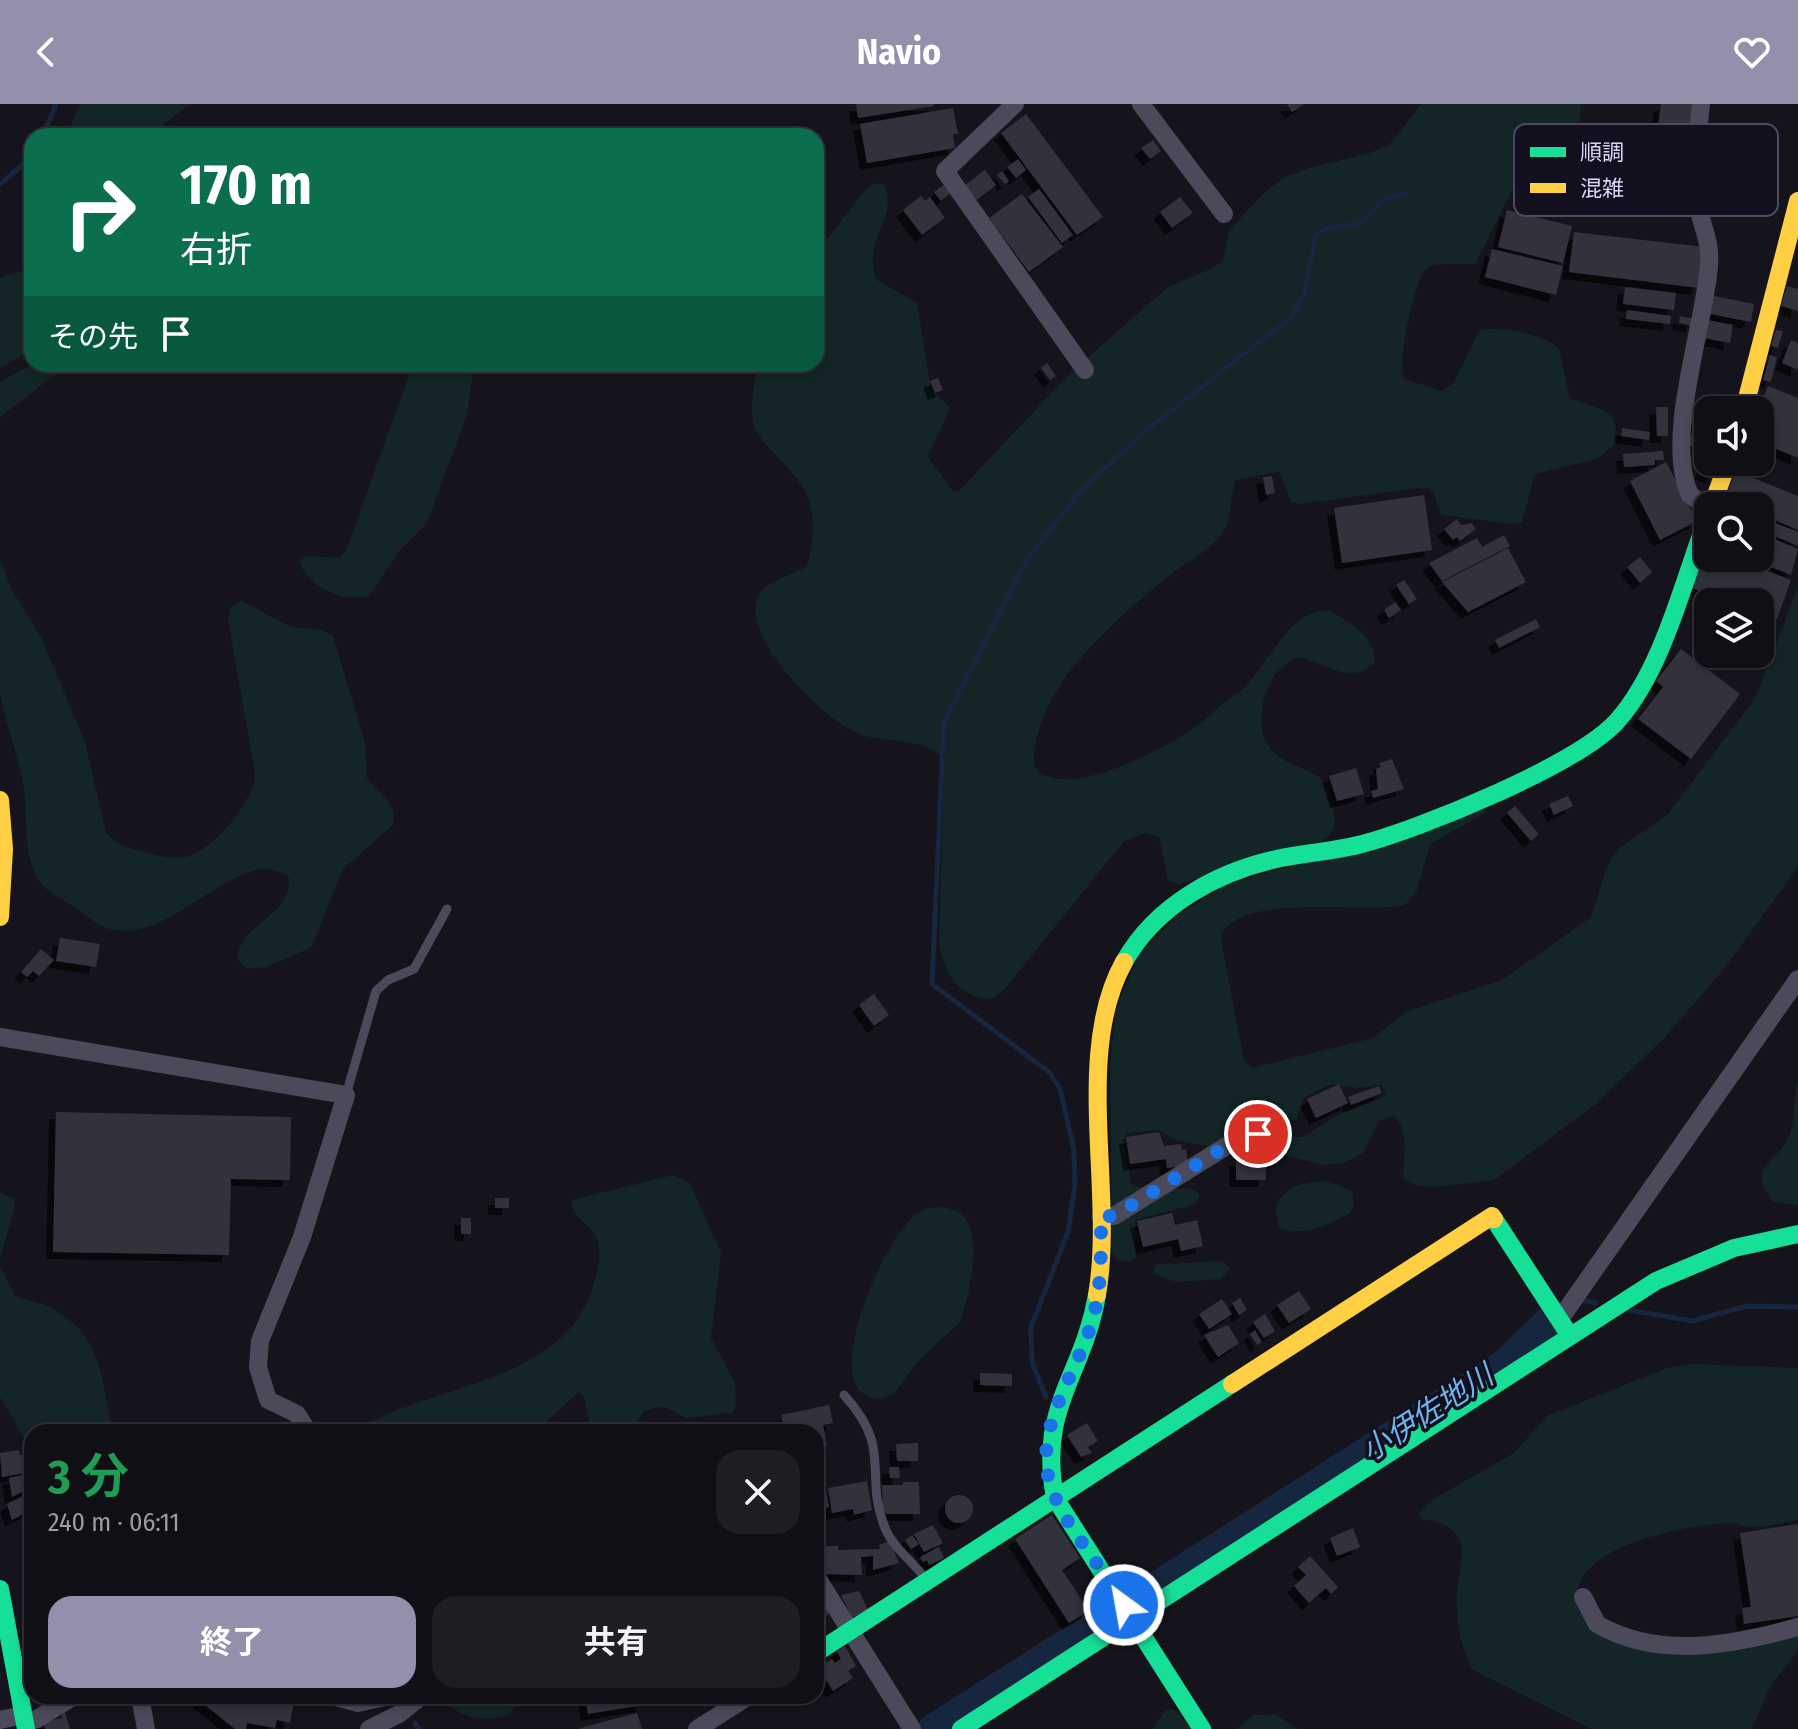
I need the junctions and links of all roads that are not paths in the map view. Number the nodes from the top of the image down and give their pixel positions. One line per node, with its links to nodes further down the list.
1 (1015, 104): 8 (street)
2 (1141, 104): 6 (street)
3 (1701, 104): 4 (street)
4 (1700, 124)
5 (1798, 201): 9 (street)
6 (1224, 214)
7 (1703, 216): 10 (street)
8 (1085, 370)
9 (1748, 396)
10 (1694, 497)
11 (1694, 552): 19 (street)
12 (0, 800): 14 (street)
13 (447, 909): 17 (lane)
14 (0, 917)
15 (1798, 979): 21 (street)
16 (0, 1037): 17 (street)
17 (346, 1095): 24 (street)
18 (1258, 1134): 19 (street)
19 (1101, 1216): 25 (street)
20 (1798, 1234): 22 (street)
21 (1556, 1315): 22 (street); 25 (street)
22 (1570, 1336): 30 (street)
23 (844, 1395): 26 (lane)
24 (303, 1424)
25 (1055, 1498): 26 (street); 30 (street)
26 (927, 1581): 32 (street)
27 (0, 1589): 39 (street)
28 (824, 1590): 32 (street)
29 (1583, 1597): 31 (street)
30 (1126, 1610): 45 (street); 46 (street)
31 (1798, 1627)
32 (849, 1632): 33 (street); 44 (street)
33 (824, 1648)
34 (61, 1704): 39 (street)
35 (141, 1704): 41 (street)
36 (416, 1704): 40 (street)
37 (736, 1704): 43 (street)
38 (0, 1720): 39 (street)
39 (25, 1722)
40 (404, 1722): 42 (street)
41 (146, 1729)
42 (369, 1729)
43 (697, 1729)
44 (912, 1729)
45 (961, 1729)
46 (1202, 1729)

